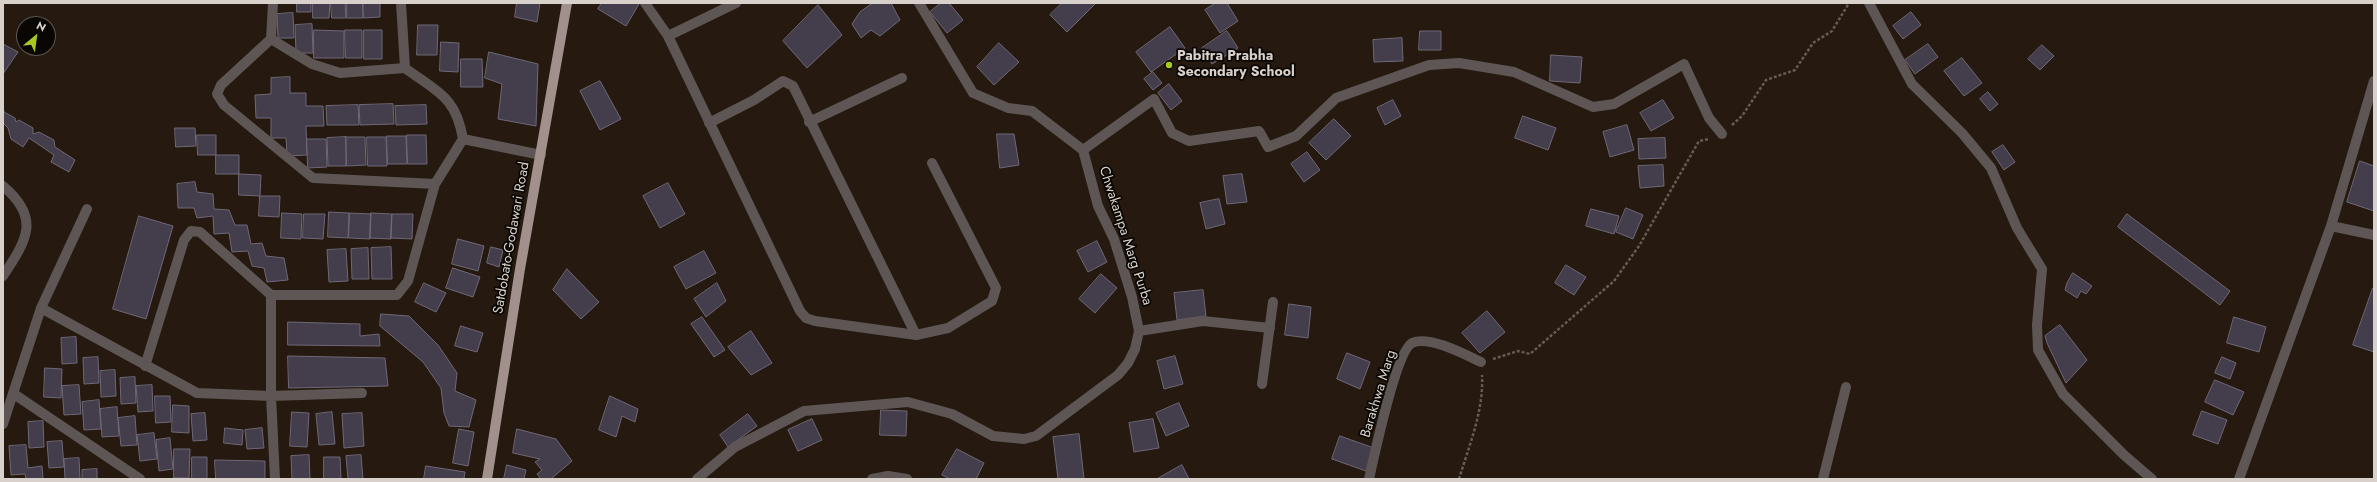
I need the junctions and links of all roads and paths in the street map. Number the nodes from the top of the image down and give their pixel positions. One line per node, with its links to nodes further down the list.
1 (273, 3): 10 (street)
2 (402, 3): 11 (street)
3 (567, 3): 19 (main road, Satdobato-Godawari Road)
4 (645, 3): 9 (street)
5 (736, 3): 9 (street)
6 (919, 3): 18 (street)
7 (1849, 3): 16 (path)
8 (1869, 3): 51 (street)
9 (668, 36): 15 (street)
10 (271, 39): 11 (street); 21 (street)
11 (405, 68): 17 (street)
12 (902, 78): 14 (street)
13 (2374, 82): 24 (street)
14 (809, 122): 15 (street); 32 (street)
15 (709, 123): 32 (street)
16 (1722, 134): 18 (street); 33 (path)
17 (463, 139): 19 (street); 21 (street)
18 (1083, 150): 31 (street, Chwakampa Marg Purba)
19 (541, 155): 44 (main road, Satdobato-Godawari Road)
20 (932, 163): 32 (street)
21 (435, 184): 27 (street)
22 (3, 186): 26 (street)
23 (87, 209): 29 (street)
24 (2331, 226): 25 (street); 52 (street)
25 (2374, 235)
26 (3, 276)
27 (271, 295): 34 (street); 39 (street)
28 (1273, 302): 30 (street)
29 (41, 308): 34 (street); 38 (street)
30 (1270, 328): 31 (street); 35 (street)
31 (1139, 331): 45 (street, Chwakampa Marg Purba)
32 (916, 335)
33 (1482, 362): 48 (street, Barakhwa Marg); 49 (path)
34 (145, 366): 39 (street)
35 (1262, 384)
36 (1846, 387): 50 (street)
37 (362, 393): 39 (street)
38 (14, 394): 40 (street); 42 (street)
39 (271, 396): 43 (street)
40 (6, 406): 41 (street)
41 (3, 424)
42 (140, 479)
43 (275, 479)
44 (487, 479)
45 (697, 479)
46 (872, 479): 47 (street)
47 (907, 479)
48 (1369, 479)
49 (1459, 479)
50 (1823, 479)
51 (2152, 479)
52 (2239, 479)

